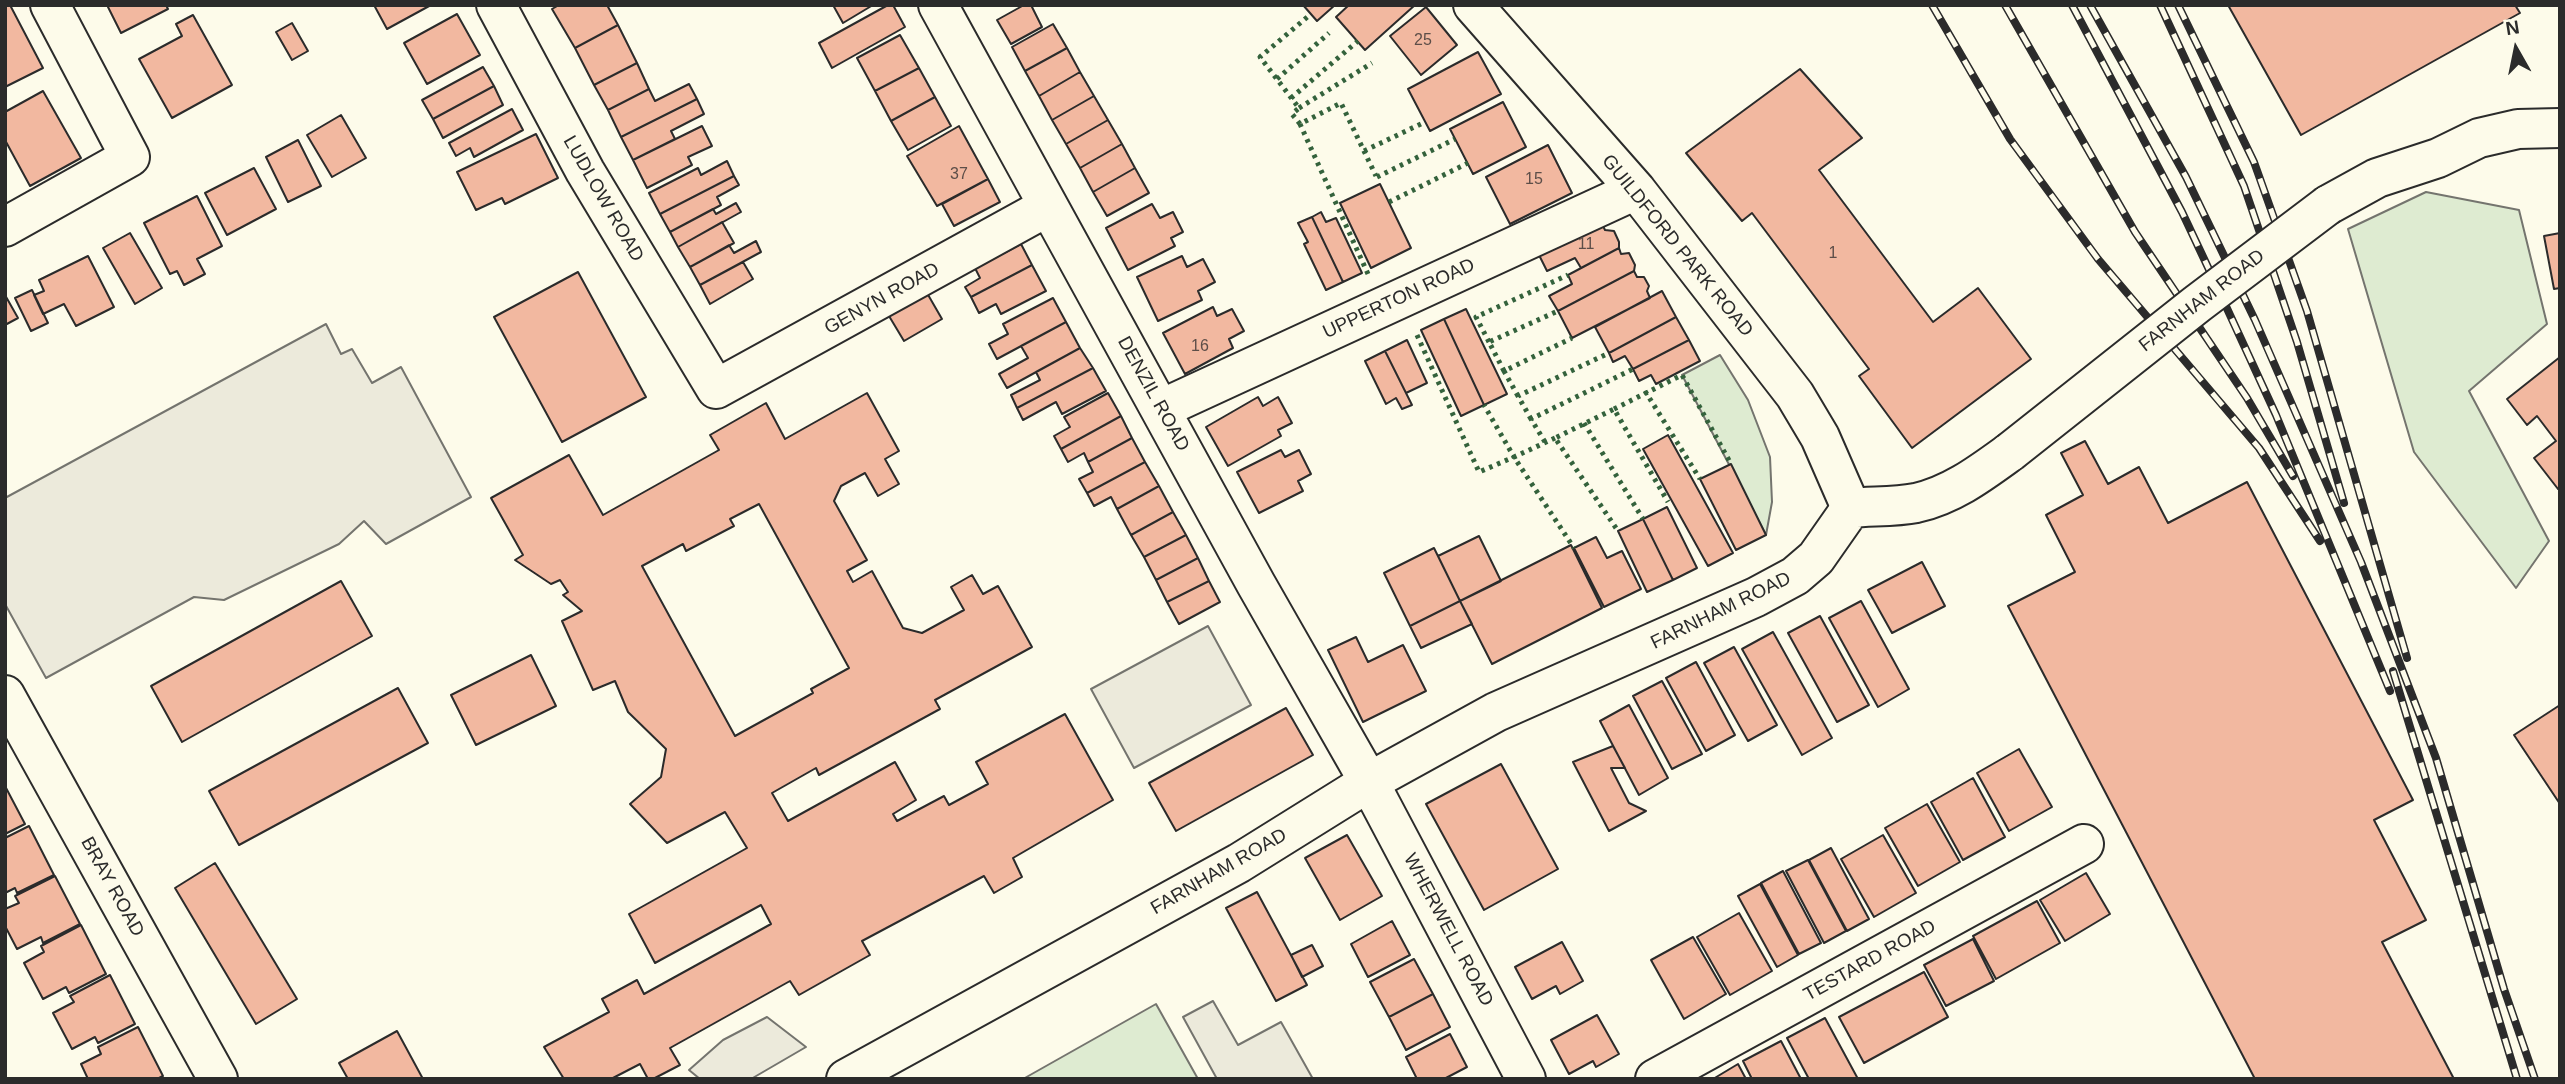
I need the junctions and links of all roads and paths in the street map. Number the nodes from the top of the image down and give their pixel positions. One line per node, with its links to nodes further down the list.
1 (51, 5): 10 (street)
2 (496, 5): 11 (street, LUDLOW ROAD)
3 (937, 5): 9 (street, DENZIL ROAD)
4 (1473, 5): 8 (street, GUILDFORD PARK ROAD)
5 (2560, 128): 7 (street, FARNHAM ROAD)
6 (2560, 154): 7 (street)
7 (2438, 158): 13 (street, FARNHAM ROAD, bridge)
8 (1636, 190): 12 (street, UPPERTON ROAD); 13 (street, GUILDFORD PARK ROAD)
9 (1046, 206): 11 (street, GENYN ROAD); 12 (street, DENZIL ROAD)
10 (5, 227)
11 (716, 389)
12 (1161, 409): 15 (street, DENZIL ROAD)
13 (1851, 508): 15 (street, FARNHAM ROAD)
14 (10, 714): 17 (street, BRAY ROAD)
15 (1369, 782): 18 (street, FARNHAM ROAD); 19 (street, WHERWELL ROAD)
16 (2084, 844): 20 (street, TESTARD ROAD)
17 (218, 1079)
18 (846, 1079)
19 (1527, 1079)
20 (1655, 1079)

